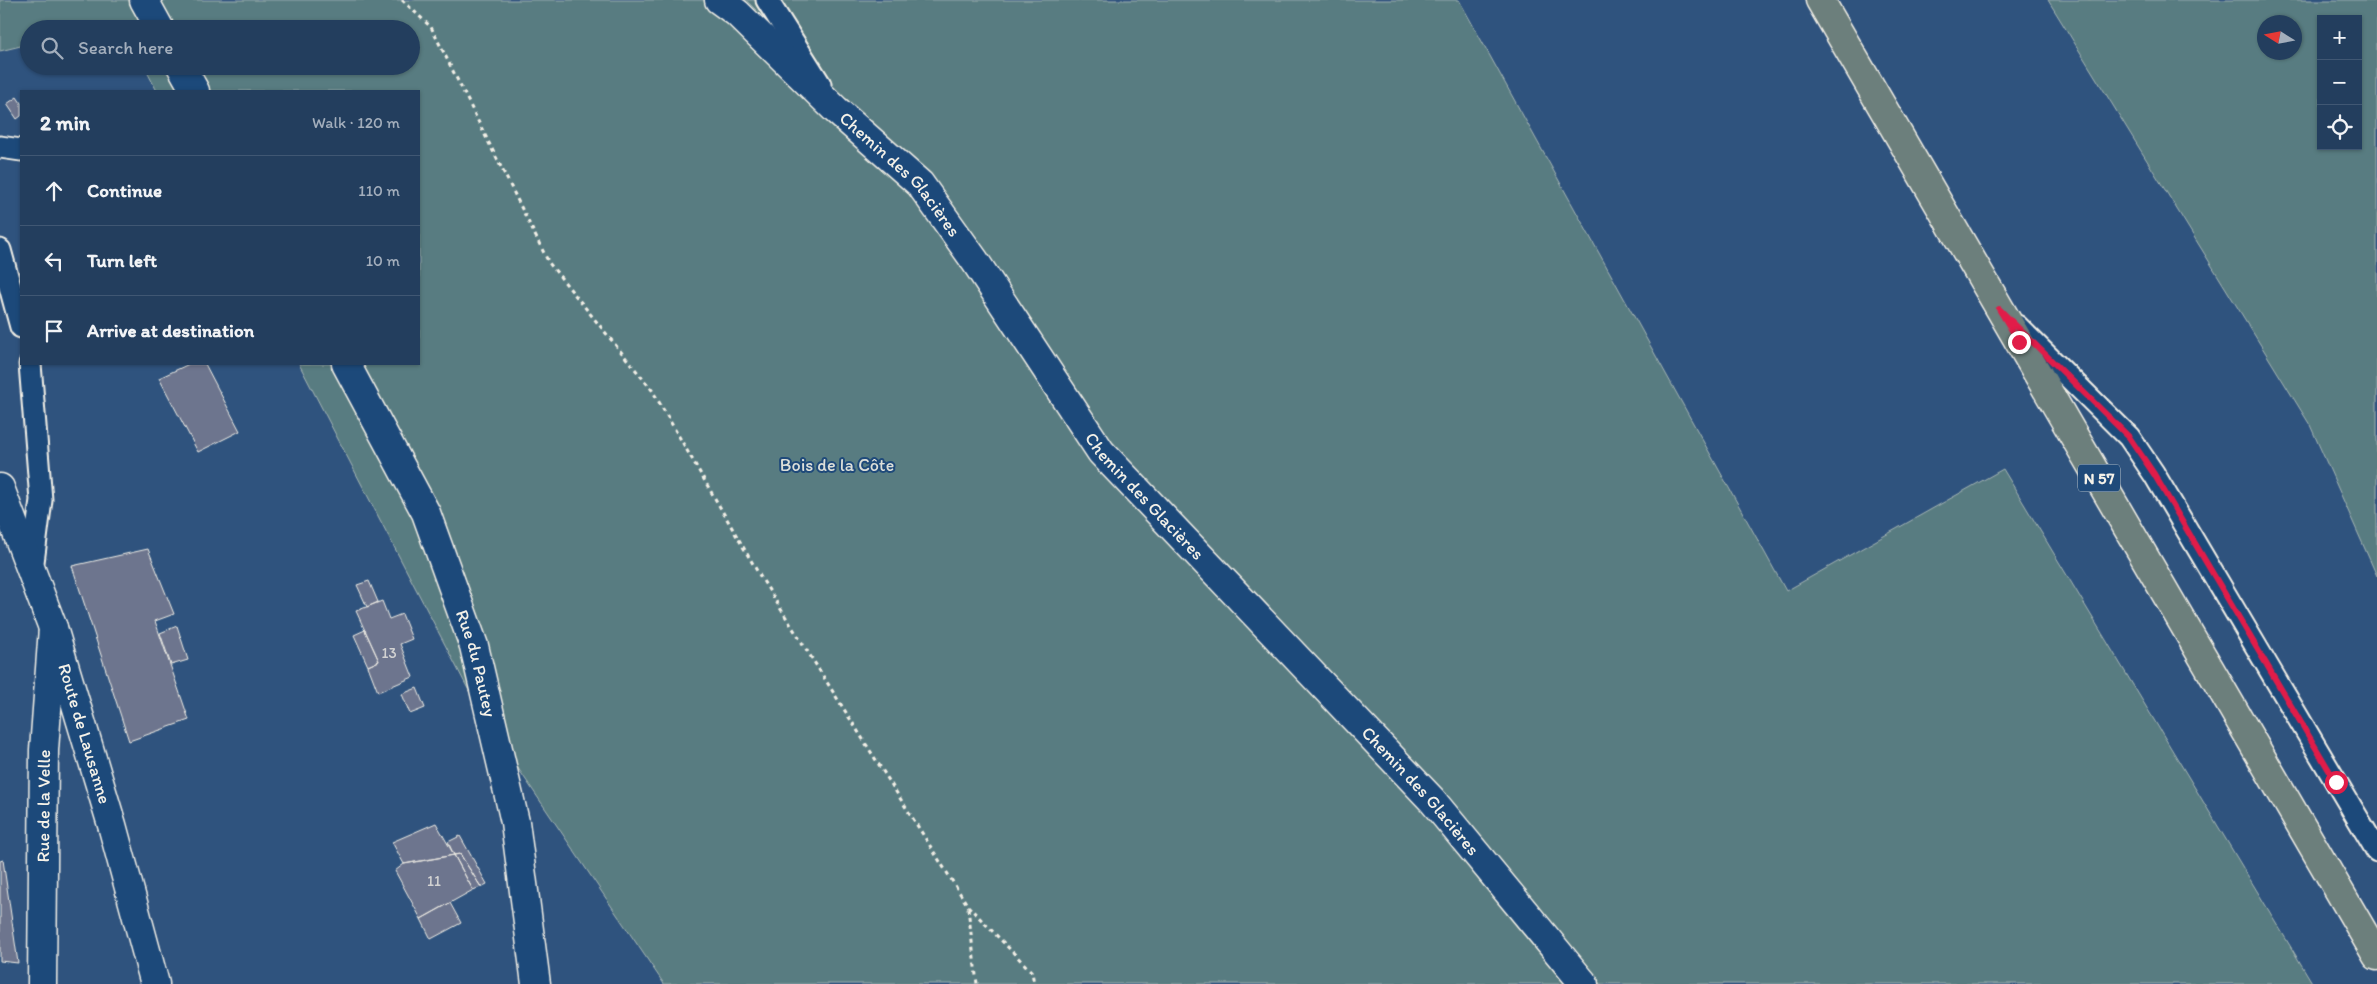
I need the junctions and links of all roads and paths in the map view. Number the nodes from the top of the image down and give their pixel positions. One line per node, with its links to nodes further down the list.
1 (144, 0): 6 (street)
2 (402, 0): 21 (path)
3 (719, 0): 9 (street, Chemin des Glacières)
4 (767, 0): 9 (lane)
5 (1820, 0): 13 (main road, N 57)
6 (155, 20)
7 (186, 75): 8 (street)
8 (194, 90)
9 (836, 110): 28 (street, Chemin des Glacières)
10 (0, 147): 11 (lane)
11 (20, 150)
12 (0, 247): 14 (lane)
13 (1999, 309): 20 (lane); 22 (main road, N 57)
14 (20, 323)
15 (30, 365): 18 (lane)
16 (347, 365): 25 (street, Rue du Pautey)
17 (0, 488): 18 (street, Route de Lausanne)
18 (32, 570): 19 (street, Route de Lausanne)
19 (53, 628): 23 (street, Rue de la Velle); 24 (street, Route de Lausanne)
20 (2377, 850)
21 (968, 906): 26 (path); 27 (path)
22 (2377, 956)
23 (42, 984)
24 (155, 984)
25 (536, 984)
26 (977, 984)
27 (1034, 984)
28 (1584, 984)

